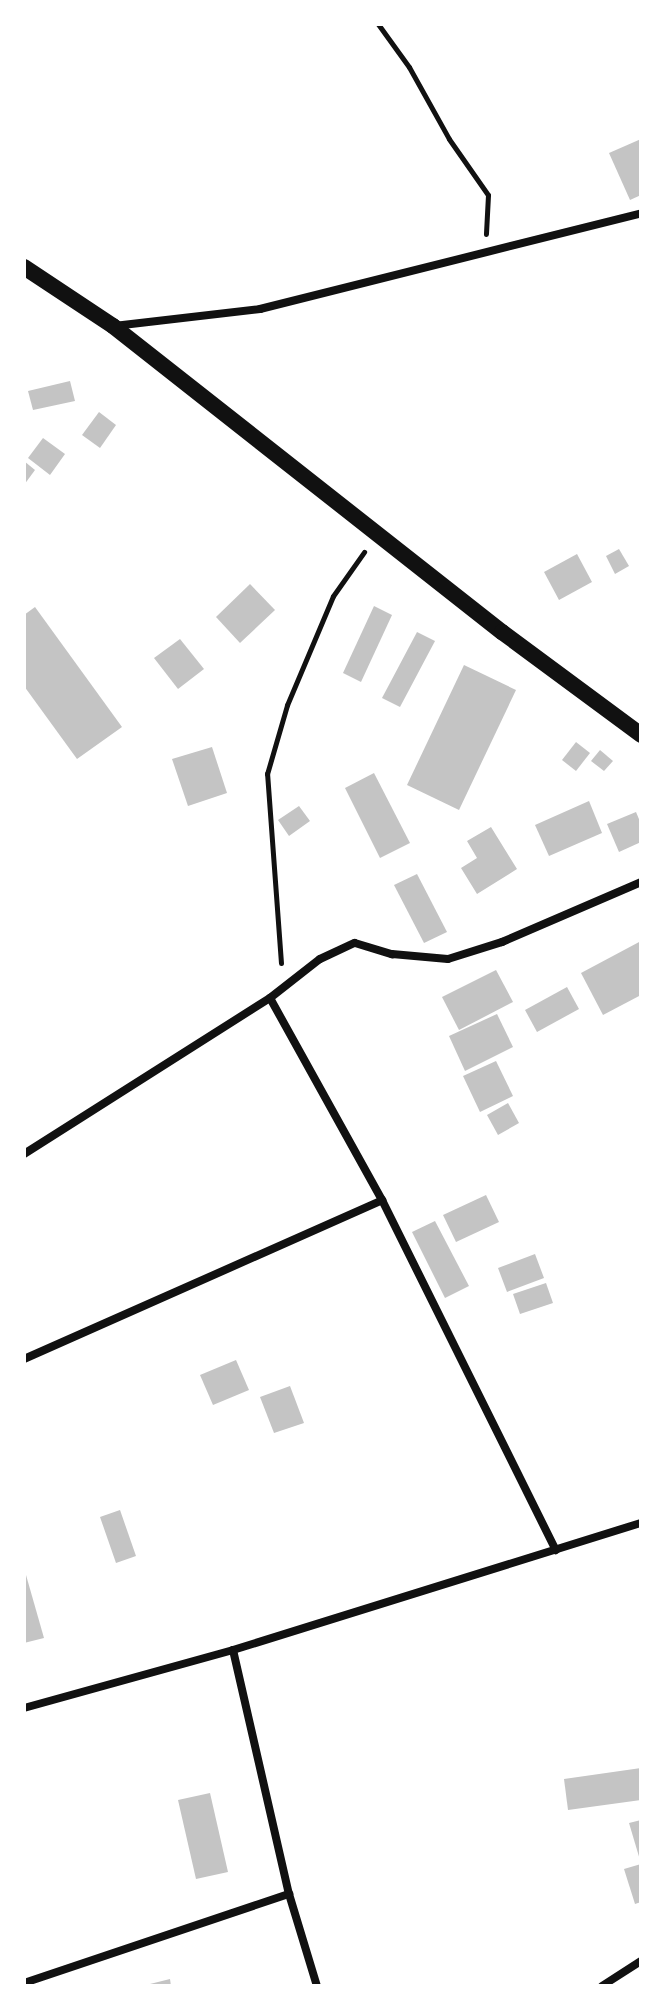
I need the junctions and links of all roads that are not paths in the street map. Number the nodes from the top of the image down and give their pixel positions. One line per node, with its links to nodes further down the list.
1 (641, 213): 3 (street)
2 (24, 267): 3 (main road)
3 (113, 326): 4 (main road)
4 (641, 735)
5 (641, 882): 6 (street)
6 (270, 998): 7 (street); 8 (street)
7 (24, 1154)
8 (382, 1200): 9 (street); 11 (street)
9 (24, 1359)
10 (641, 1523): 11 (street)
11 (556, 1550): 12 (street)
12 (233, 1650): 13 (street); 14 (street)
13 (24, 1708)
14 (289, 1894): 16 (street); 17 (street)
15 (641, 1961): 18 (street)
16 (24, 1983)
17 (317, 1986)
18 (602, 1986)

